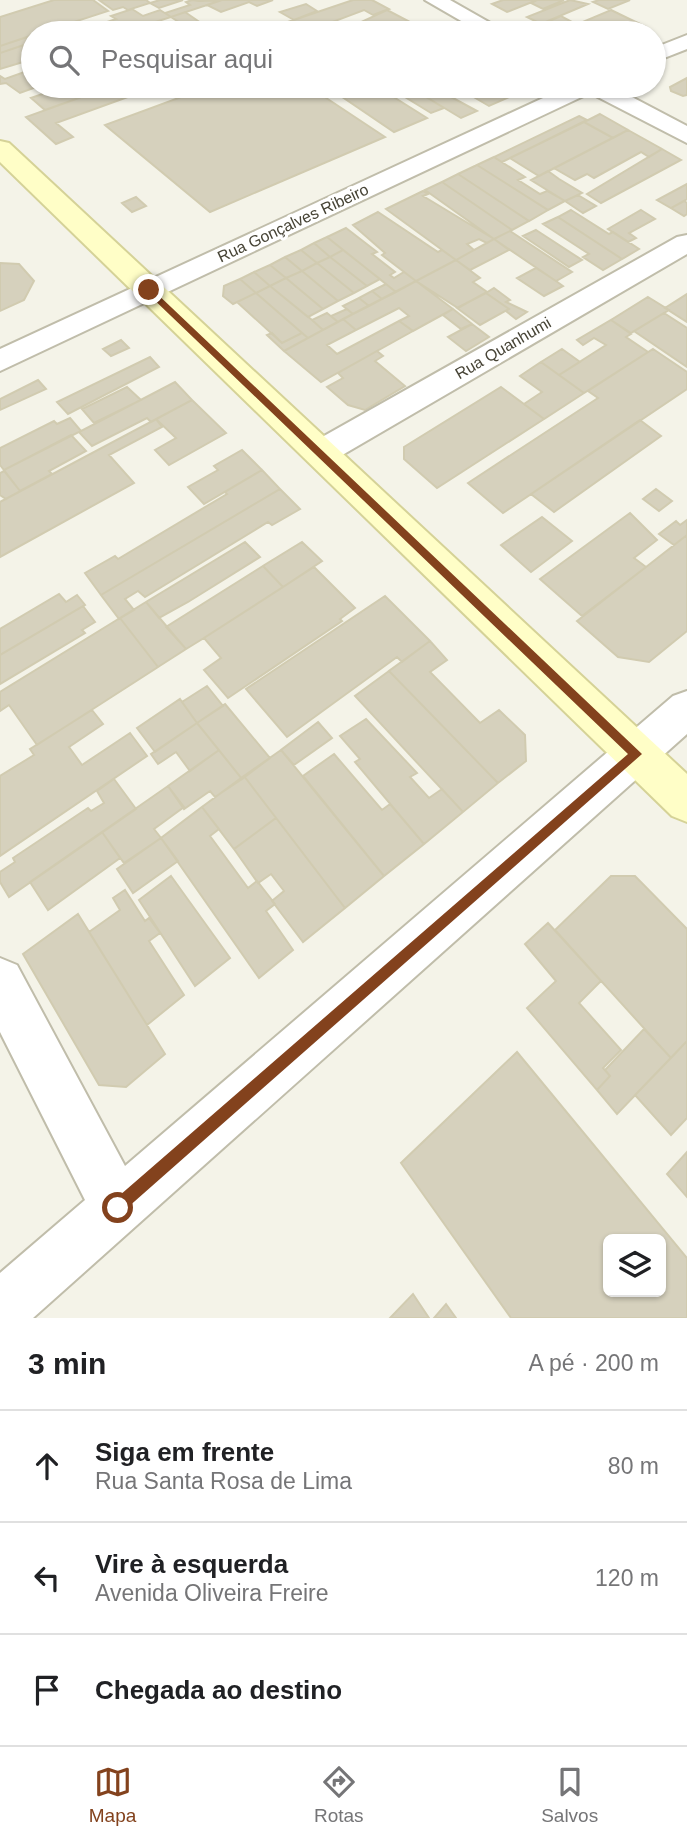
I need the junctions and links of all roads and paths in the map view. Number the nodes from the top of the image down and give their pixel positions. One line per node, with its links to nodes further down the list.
1 (435, 0): 2 (street)
2 (474, 21)
3 (687, 41): 4 (street)
4 (666, 51)
5 (561, 98): 10 (street, Rua Gonçalves Ribeiro)
6 (616, 98): 7 (street)
7 (687, 136)
8 (0, 148): 10 (street)
9 (687, 243): 12 (street, Rua Quanhumi)
10 (149, 290): 11 (street, Rua Gonçalves Ribeiro); 12 (street)
11 (0, 361)
12 (320, 453): 14 (street)
13 (687, 709): 14 (street)
14 (636, 754): 15 (street); 17 (street)
15 (687, 802)
16 (0, 982): 17 (street)
17 (118, 1208): 18 (street)
18 (0, 1310)

